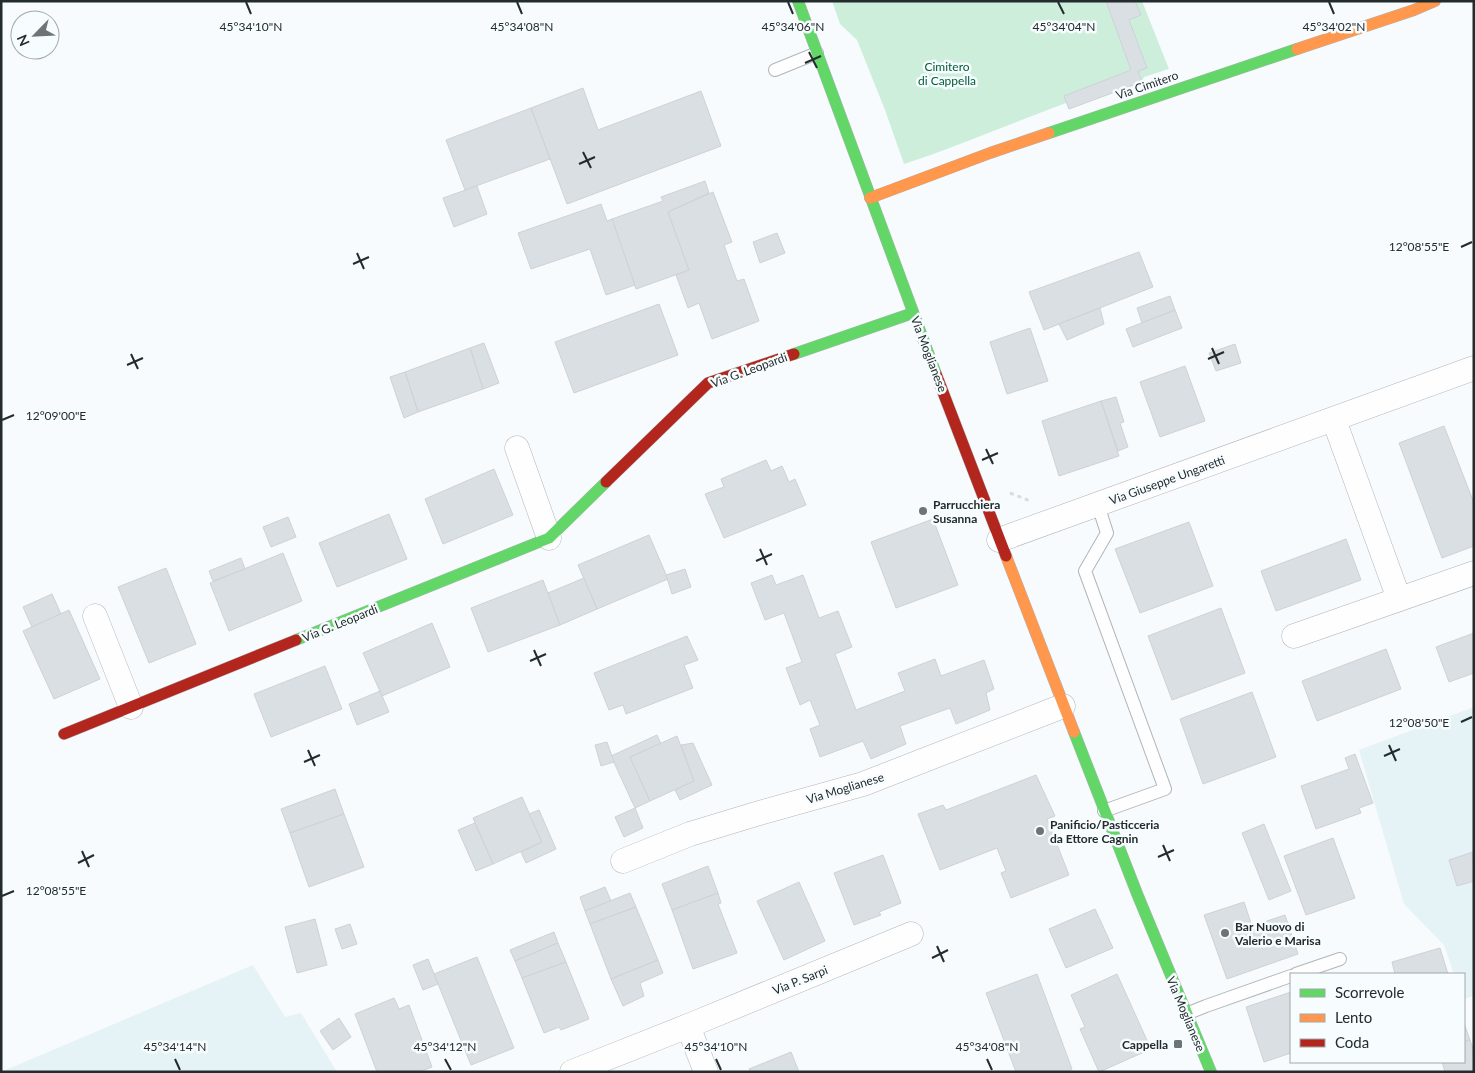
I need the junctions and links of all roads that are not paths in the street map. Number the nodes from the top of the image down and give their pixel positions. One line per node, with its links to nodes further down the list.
1 (798, 1): 3 (street, Via Moglianese)
2 (1435, 1): 5 (street, Via Cimitero)
3 (817, 54): 4 (lane); 5 (street, Via Moglianese)
4 (775, 70)
5 (870, 198): 6 (street, Via Moglianese)
6 (913, 313): 11 (street, Via G. Leopardi); 12 (street, Via Moglianese)
7 (1474, 368): 8 (street, Via Giuseppe Ungaretti)
8 (1334, 420): 10 (street, Via Giuseppe Ungaretti); 14 (street)
9 (517, 448): 11 (street)
10 (1098, 505): 12 (street, Via Giuseppe Ungaretti); 20 (lane)
11 (550, 538): 18 (street, Via G. Leopardi)
12 (999, 540): 17 (street, Via Moglianese)
13 (1474, 573): 14 (street)
14 (1399, 599): 16 (street)
15 (94, 616): 18 (street)
16 (1294, 636)
17 (1063, 706): 20 (street, Via Moglianese); 21 (street, Via Moglianese)
18 (131, 707): 19 (street, Via G. Leopardi)
19 (64, 734)
20 (1104, 811): 26 (street, Via Moglianese)
21 (623, 861)
22 (911, 934): 27 (street, Via P. Sarpi)
23 (1340, 959): 24 (lane)
24 (1299, 973)
25 (1290, 976): 26 (lane)
26 (1186, 1014): 30 (street, Via Moglianese)
27 (688, 1026): 28 (street, Via P. Sarpi); 29 (street)
28 (572, 1072)
29 (706, 1072)
30 (1211, 1072)

